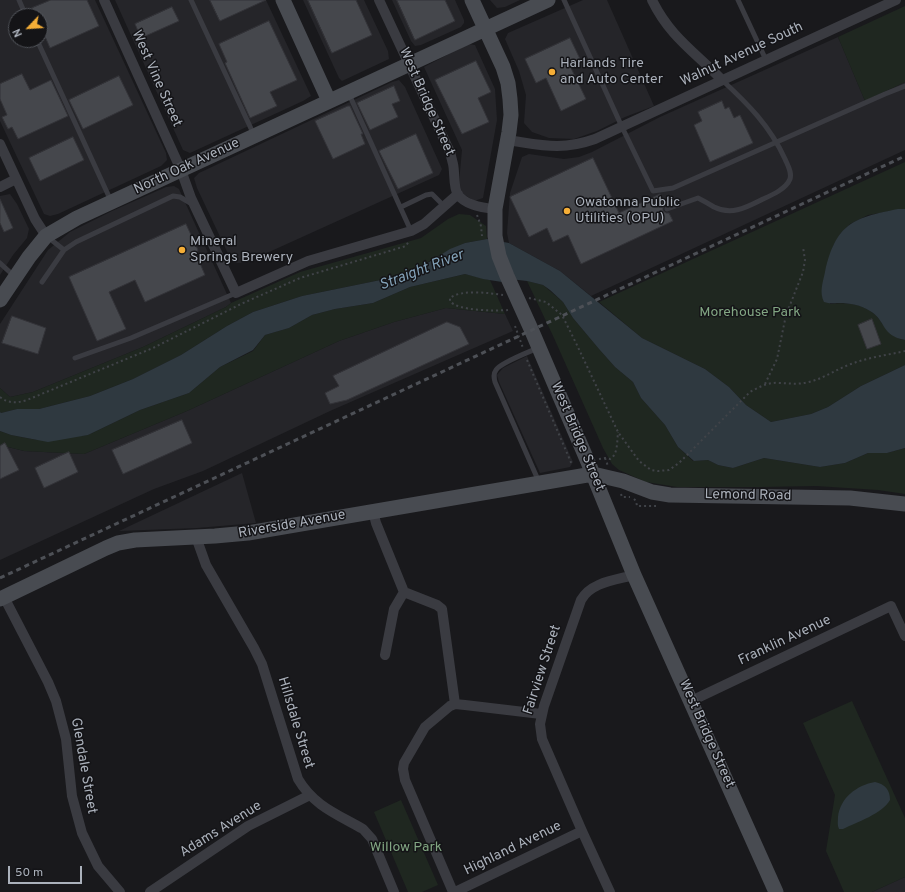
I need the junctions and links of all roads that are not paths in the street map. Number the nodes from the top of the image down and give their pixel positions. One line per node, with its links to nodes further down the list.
1 (104, 0): 24 (street, West Vine Street)
2 (191, 0): 20 (lane)
3 (283, 0): 18 (main road)
4 (379, 0): 14 (street, West Bridge Street)
5 (472, 0): 11 (main road, West Bridge Street)
6 (548, 0): 11 (main road, North Oak Avenue)
7 (564, 0): 19 (lane)
8 (652, 0): 15 (street)
9 (738, 0): 13 (lane)
10 (896, 0): 13 (street, Walnut Avenue South)
11 (486, 29): 14 (main road, North Oak Avenue); 21 (main road, West Bridge Street)
12 (41, 48): 28 (lane)
13 (766, 60): 15 (street, Walnut Avenue South)
14 (410, 64): 17 (main road, North Oak Avenue); 27 (street, West Bridge Street)
15 (722, 80): 19 (street, Walnut Avenue South); 22 (lane)
16 (905, 86): 22 (lane)
17 (348, 92): 18 (main road, North Oak Avenue); 31 (lane)
18 (329, 101): 20 (main road, North Oak Avenue)
19 (622, 127): 21 (street, Walnut Avenue South); 22 (lane)
20 (255, 136): 24 (main road, North Oak Avenue)
21 (507, 140): 32 (main road, West Bridge Street)
22 (777, 142): 33 (lane)
23 (0, 144): 25 (street)
24 (181, 170): 28 (main road, North Oak Avenue); 29 (street, West Vine Street)
25 (16, 179): 26 (street); 35 (street)
26 (0, 187)
27 (458, 194): 30 (street); 32 (street)
28 (112, 202): 35 (main road, North Oak Avenue)
29 (195, 205): 36 (lane); 40 (street, West Vine Street)
30 (444, 206): 31 (lane); 34 (street)
31 (401, 207): 34 (lane)
32 (495, 209): 42 (main road, West Bridge Street)
33 (667, 209)
34 (412, 231): 40 (street)
35 (46, 236): 36 (lane); 38 (main road, North Oak Avenue)
36 (64, 250): 39 (lane)
37 (0, 263): 38 (lane)
38 (15, 277): 41 (main road, North Oak Avenue)
39 (42, 282)
40 (236, 293): 43 (lane)
41 (0, 300)
42 (539, 347): 44 (main road, West Bridge Street); 45 (lane)
43 (75, 358)
44 (593, 474): 45 (main road, Riverside Avenue); 46 (main road, Lemond Road); 49 (main road, West Bridge Street)
45 (539, 482): 47 (main road, Riverside Avenue)
46 (905, 504)
47 (373, 511): 48 (main road, Riverside Avenue); 50 (street)
48 (196, 537): 51 (main road, Riverside Avenue); 57 (street, Hillsdale Street)
49 (634, 575): 54 (main road, West Bridge Street); 56 (street, Fairview Street)
50 (404, 592): 53 (street); 55 (street)
51 (1, 595): 59 (street, Glendale Street)
52 (905, 636): 54 (street, Franklin Avenue)
53 (386, 655)
54 (692, 701): 64 (main road, West Bridge Street)
55 (455, 704): 56 (street); 62 (street)
56 (541, 714): 58 (street, Fairview Street)
57 (310, 795): 60 (street, Adams Avenue); 61 (street, Hillsdale Street)
58 (582, 831): 62 (street, Highland Avenue); 63 (street, Fairview Street)
59 (120, 892)
60 (150, 892)
61 (394, 892)
62 (454, 892)
63 (610, 892)
64 (776, 892)

